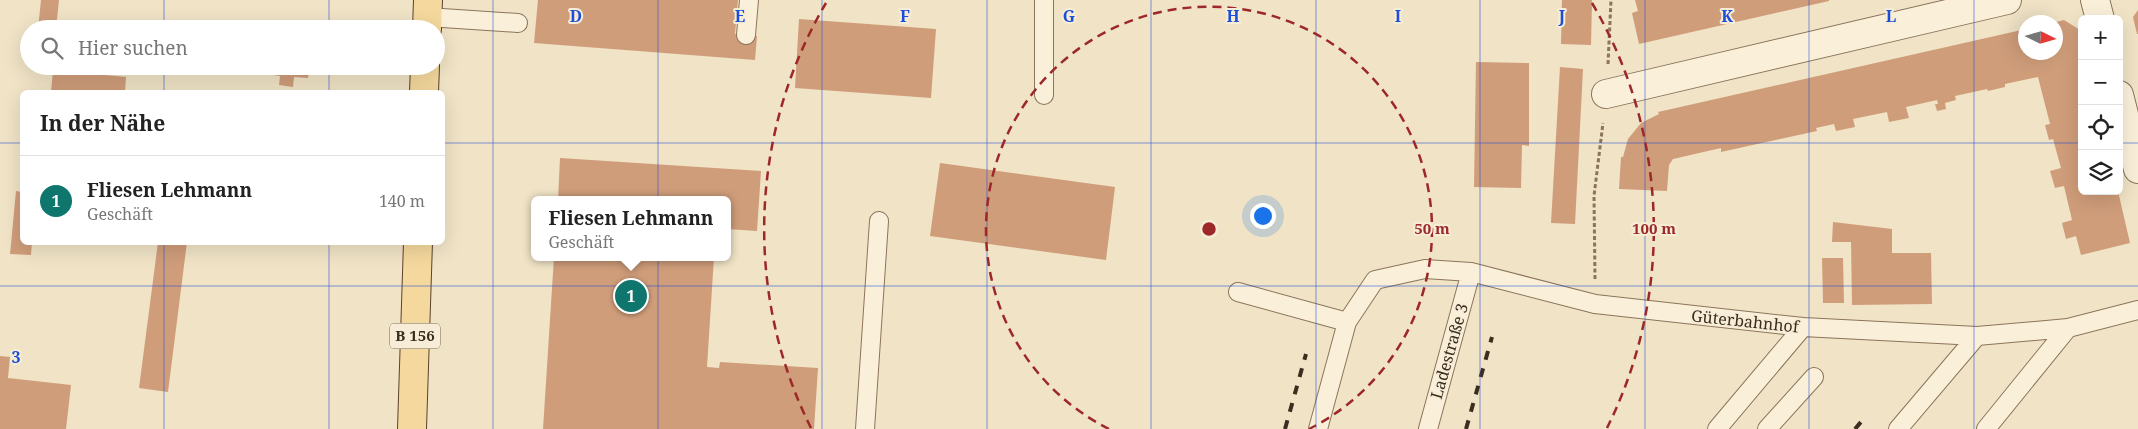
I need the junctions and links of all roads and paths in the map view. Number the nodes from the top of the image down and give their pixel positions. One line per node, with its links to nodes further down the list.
1 (749, 0): 9 (lane)
2 (1044, 0): 13 (lane)
3 (1611, 0): 12 (path)
4 (2007, 0): 12 (street)
5 (2095, 0): 7 (street)
6 (427, 15): 8 (lane)
7 (2099, 15)
8 (518, 23)
9 (746, 35)
10 (425, 75): 11 (main road)
11 (424, 90)
12 (1606, 94): 20 (path)
13 (1044, 95)
14 (2122, 105): 15 (street)
15 (2138, 169)
16 (879, 221): 28 (lane)
17 (418, 245): 27 (main road, B 156)
18 (1471, 272): 20 (lane, Güterbahnhof); 22 (lane, Güterbahnhof); 30 (lane, Ladestraße 3)
19 (1238, 292): 22 (lane)
20 (1595, 304): 23 (lane, Güterbahnhof)
21 (2138, 310): 24 (lane, Güterbahnhof)
22 (1347, 322): 29 (lane, Güterbahnhof)
23 (1804, 327): 25 (lane, Güterbahnhof); 31 (lane)
24 (2068, 328): 25 (lane, Güterbahnhof); 34 (lane)
25 (1977, 336): 33 (lane)
26 (1814, 377): 32 (lane)
27 (412, 429)
28 (865, 429)
29 (1318, 429)
30 (1428, 429)
31 (1717, 429)
32 (1766, 429)
33 (1898, 429)
34 (1986, 429)

